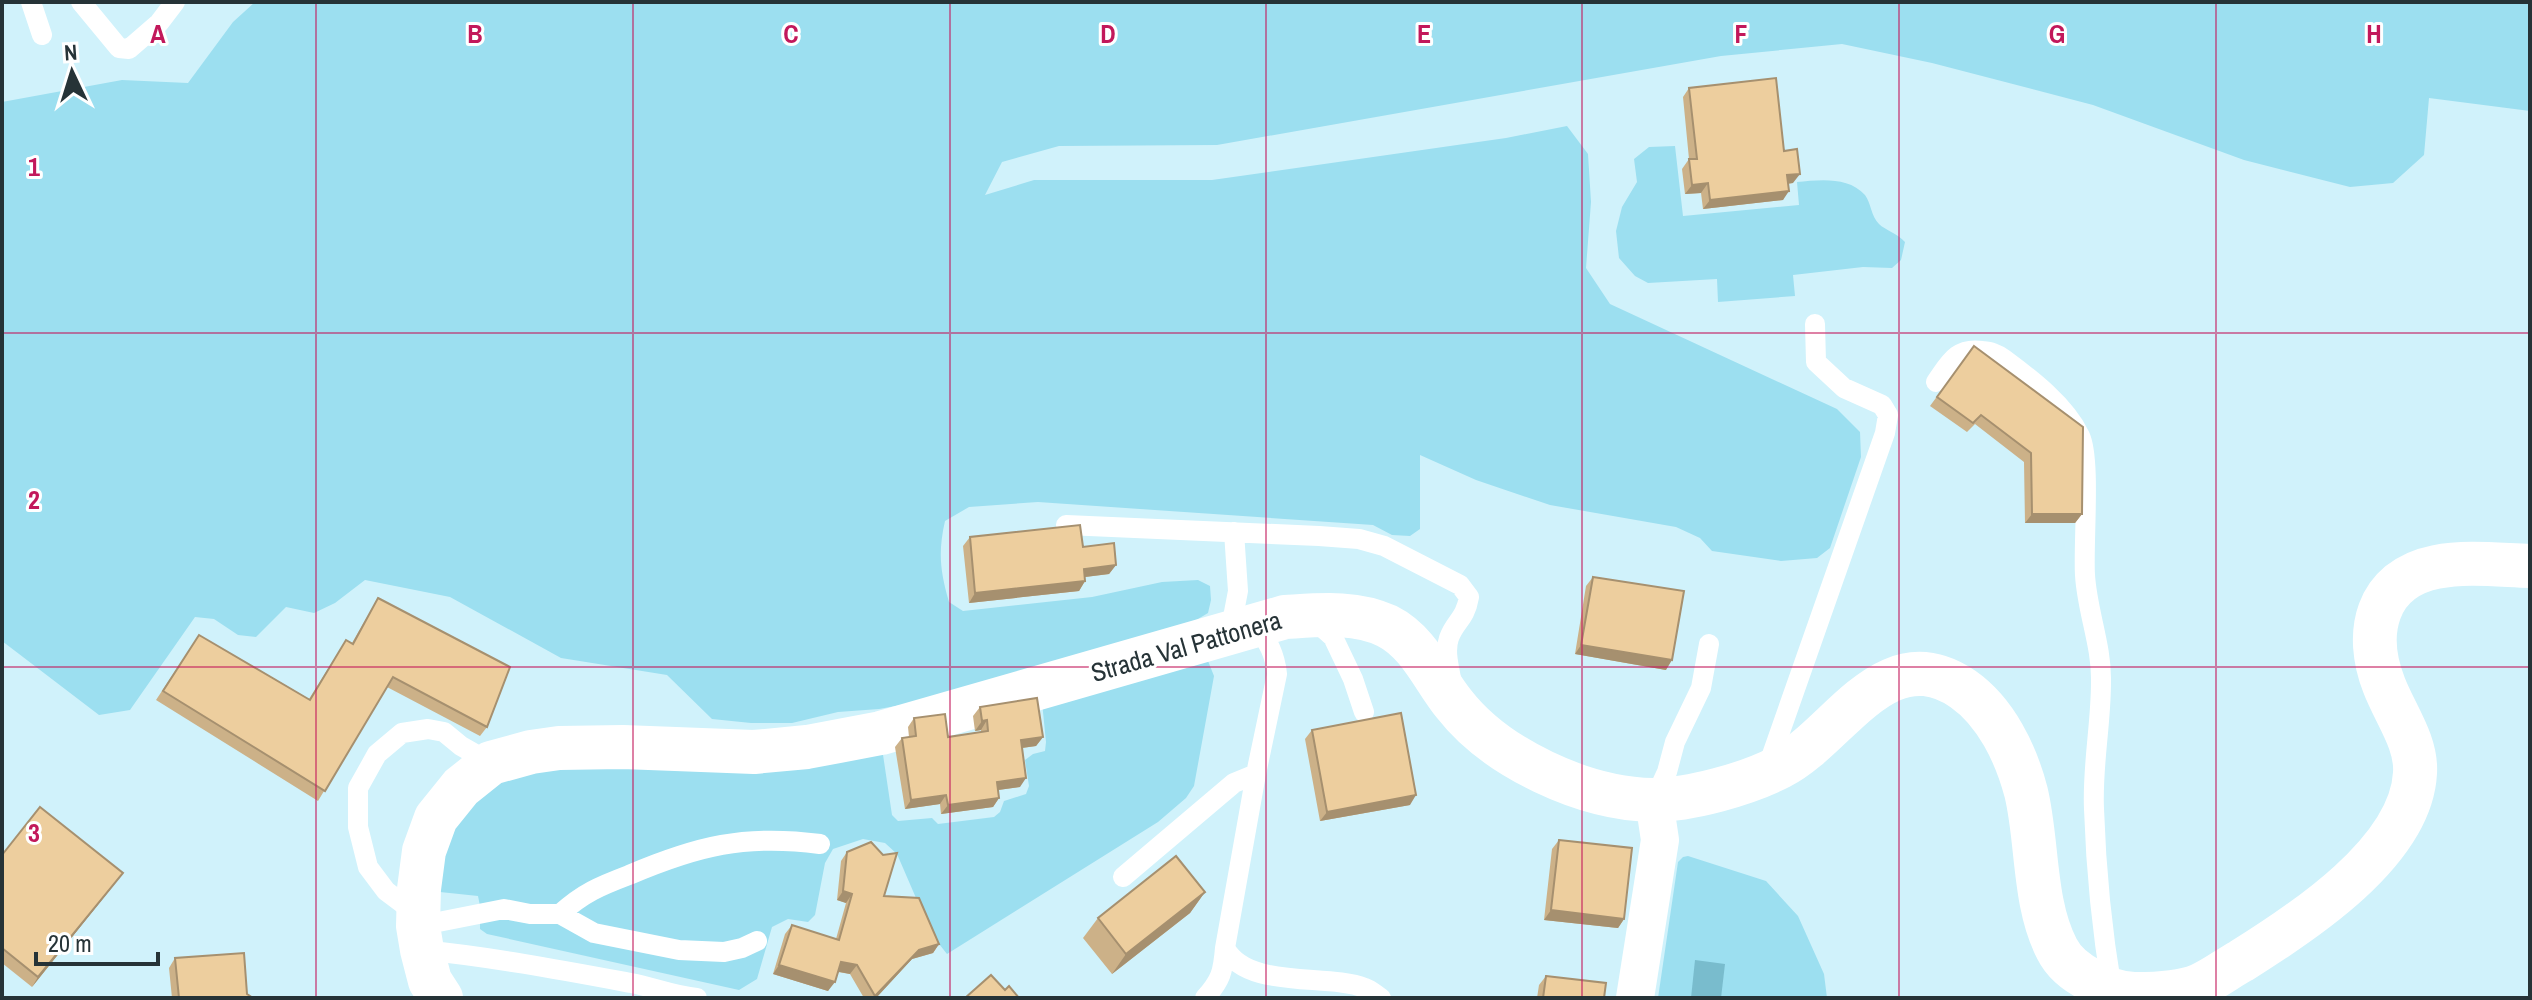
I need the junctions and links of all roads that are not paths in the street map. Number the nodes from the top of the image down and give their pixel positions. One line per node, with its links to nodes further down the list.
1 (31, 2): 4 (lane)
2 (81, 2): 3 (lane)
3 (175, 2)
4 (42, 35)
5 (1815, 324): 17 (lane)
6 (1936, 382): 25 (lane)
7 (1066, 525): 8 (lane)
8 (1234, 532): 11 (lane); 13 (lane)
9 (2530, 566): 25 (street)
10 (1309, 616): 11 (street, Strada Val Pattonera); 13 (street, Strada Val Pattonera); 14 (lane)
11 (1244, 630): 15 (street, Strada Val Pattonera); 16 (lane)
12 (1709, 644): 18 (lane)
13 (1456, 707): 18 (street, Strada Val Pattonera)
14 (1364, 712)
15 (491, 763): 22 (street, Strada Val Pattonera); 22 (lane)
16 (1256, 774): 20 (lane); 24 (lane)
17 (1764, 774): 18 (street, Strada Val Pattonera); 25 (street, Strada Val Pattonera)
18 (1654, 800): 31 (street)
19 (820, 844): 21 (lane)
20 (1123, 877)
21 (560, 914): 22 (lane); 23 (lane)
22 (419, 930): 26 (lane); 27 (street, Strada Val Pattonera)
23 (757, 941)
24 (1225, 948): 29 (lane); 30 (lane)
25 (2107, 991)
26 (676, 997): 28 (lane)
27 (441, 998)
28 (697, 998)
29 (1205, 998)
30 (1381, 998)
31 (1635, 998)

